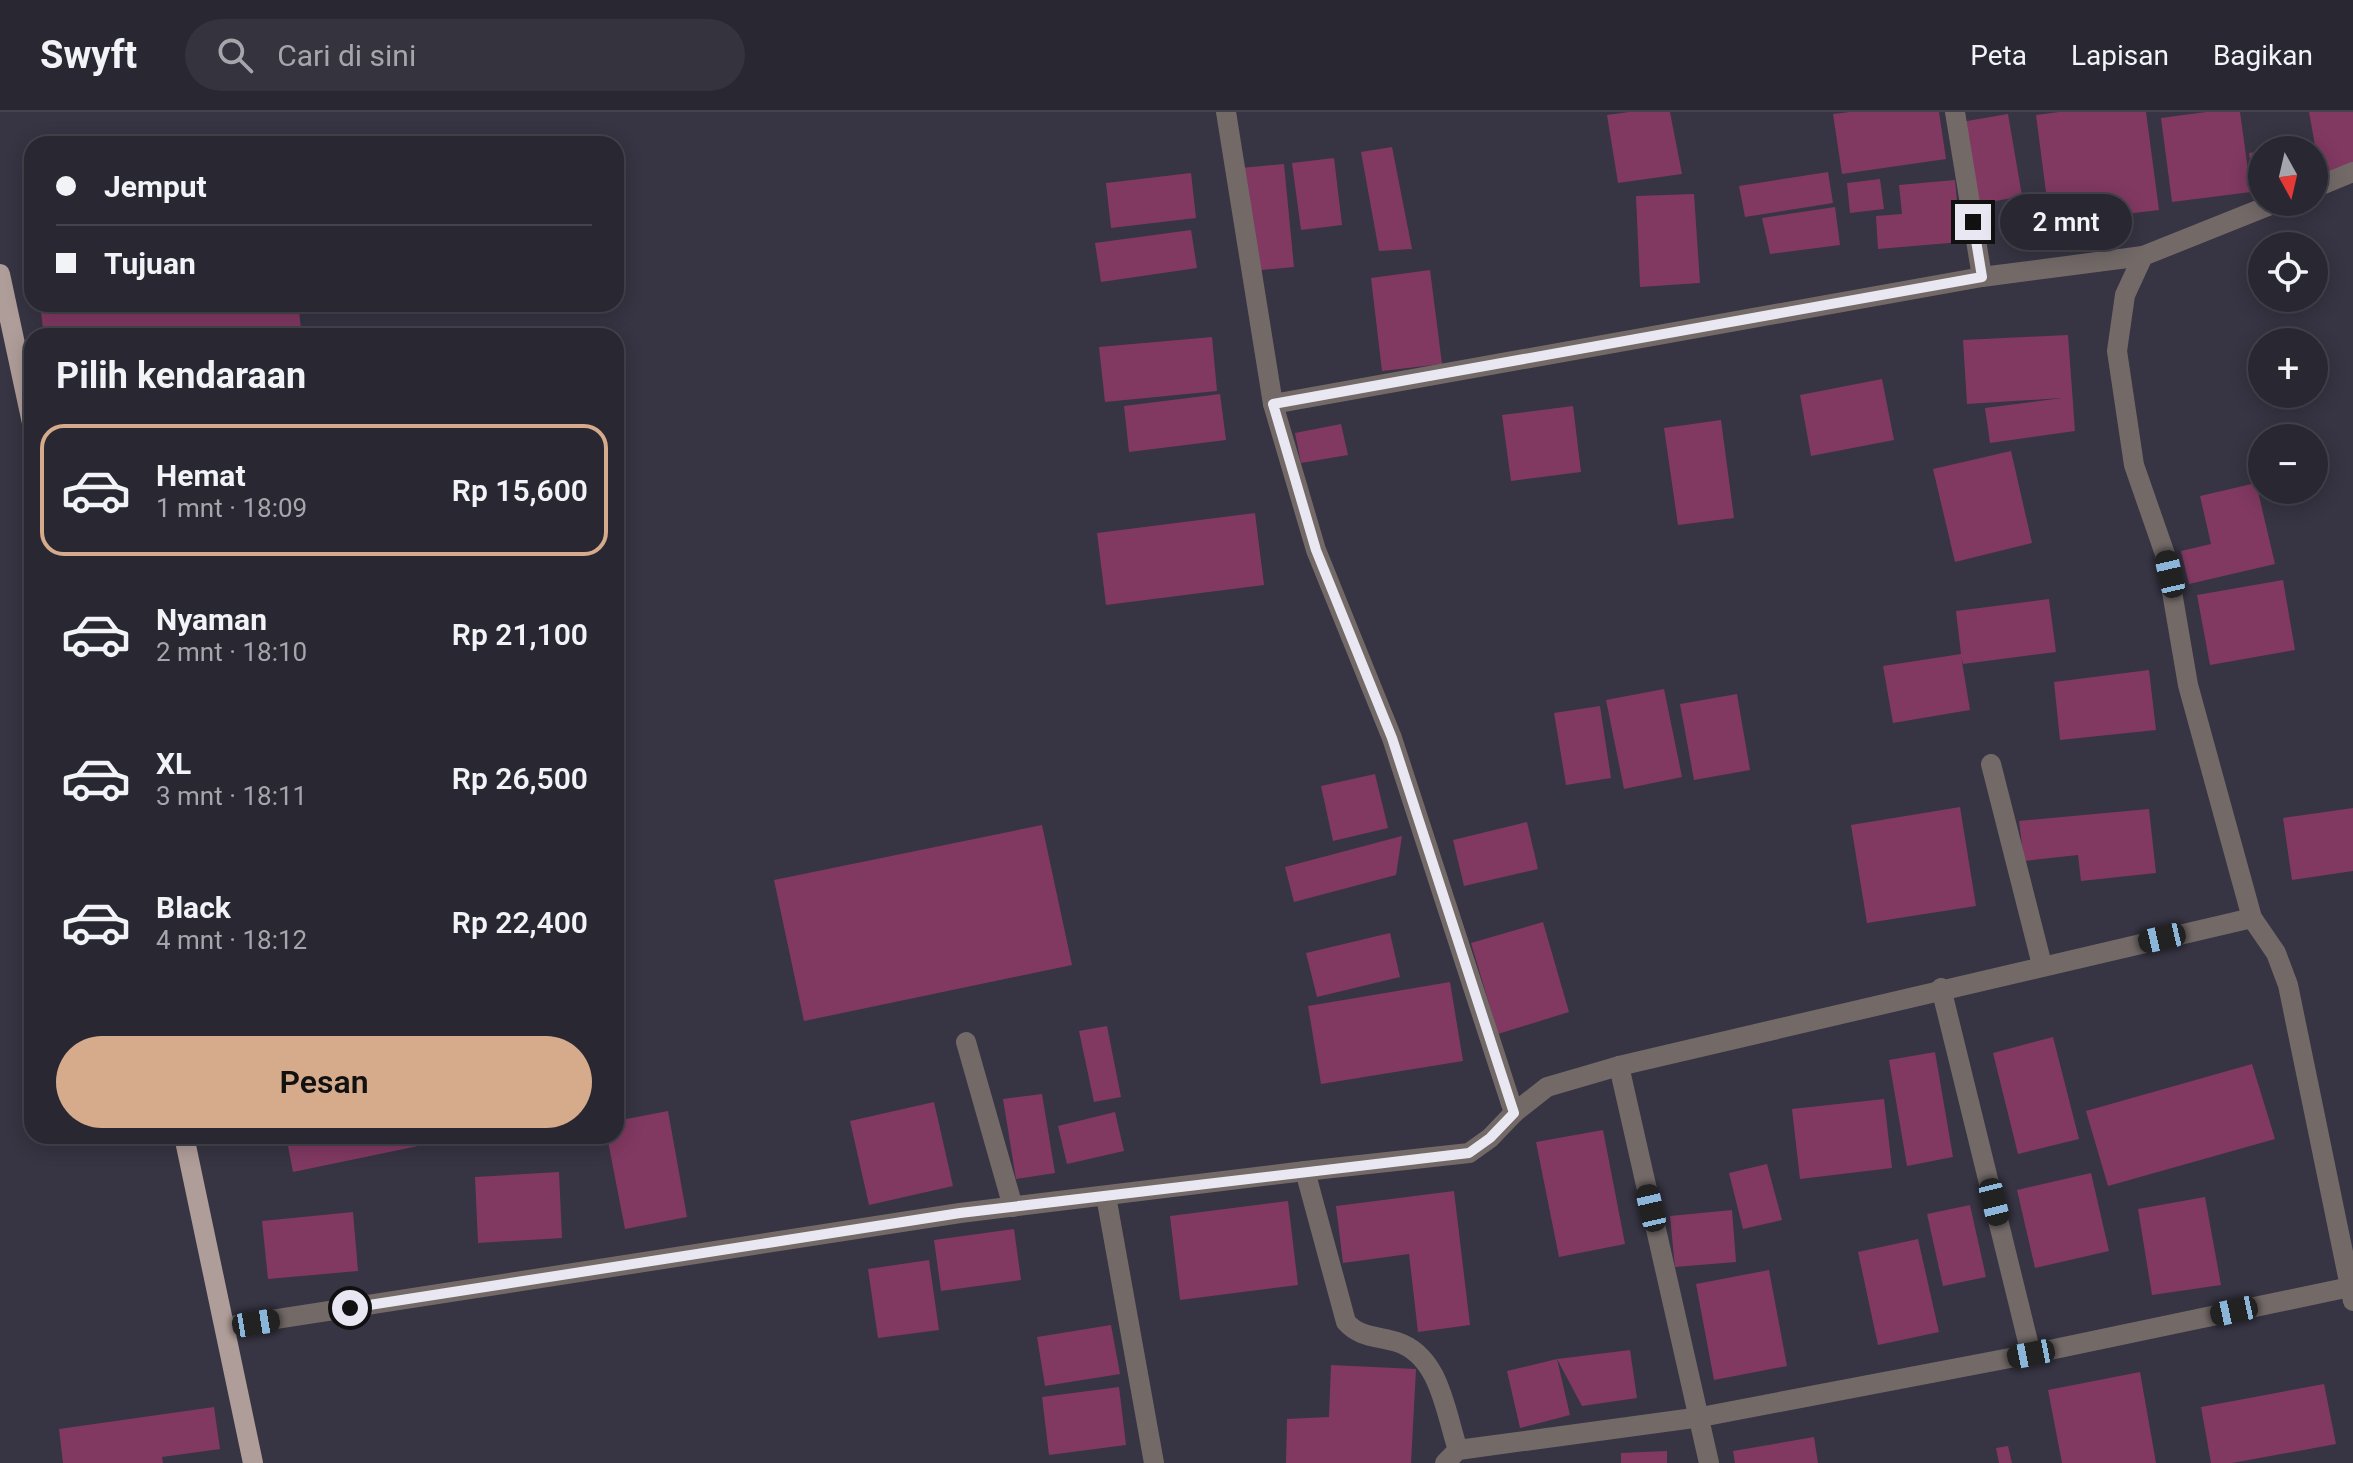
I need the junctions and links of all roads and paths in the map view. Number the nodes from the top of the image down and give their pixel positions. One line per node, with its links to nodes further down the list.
1 (1226, 112): 10 (street)
2 (1955, 112): 8 (street)
3 (2353, 172): 4 (street)
4 (2328, 182)
5 (2248, 214): 6 (street)
6 (2143, 256): 8 (street); 12 (street)
7 (0, 274): 9 (main road)
8 (1982, 277): 10 (street)
9 (24, 376)
10 (1273, 404): 17 (street)
11 (1991, 764): 13 (street)
12 (2252, 918): 13 (street); 22 (street)
13 (2042, 965): 14 (street)
14 (1941, 988): 16 (street); 24 (street)
15 (966, 1042): 21 (street)
16 (1619, 1066): 17 (street); 25 (street)
17 (1514, 1113): 19 (street)
18 (186, 1144): 23 (main road)
19 (1305, 1171): 20 (street); 26 (street)
20 (1106, 1196): 21 (street); 28 (street)
21 (1013, 1207): 23 (street)
22 (2352, 1294): 24 (street)
23 (225, 1327): 27 (main road)
24 (2031, 1354): 25 (street)
25 (1701, 1417): 26 (street); 29 (street)
26 (1452, 1457)
27 (253, 1463)
28 (1154, 1463)
29 (1709, 1463)

